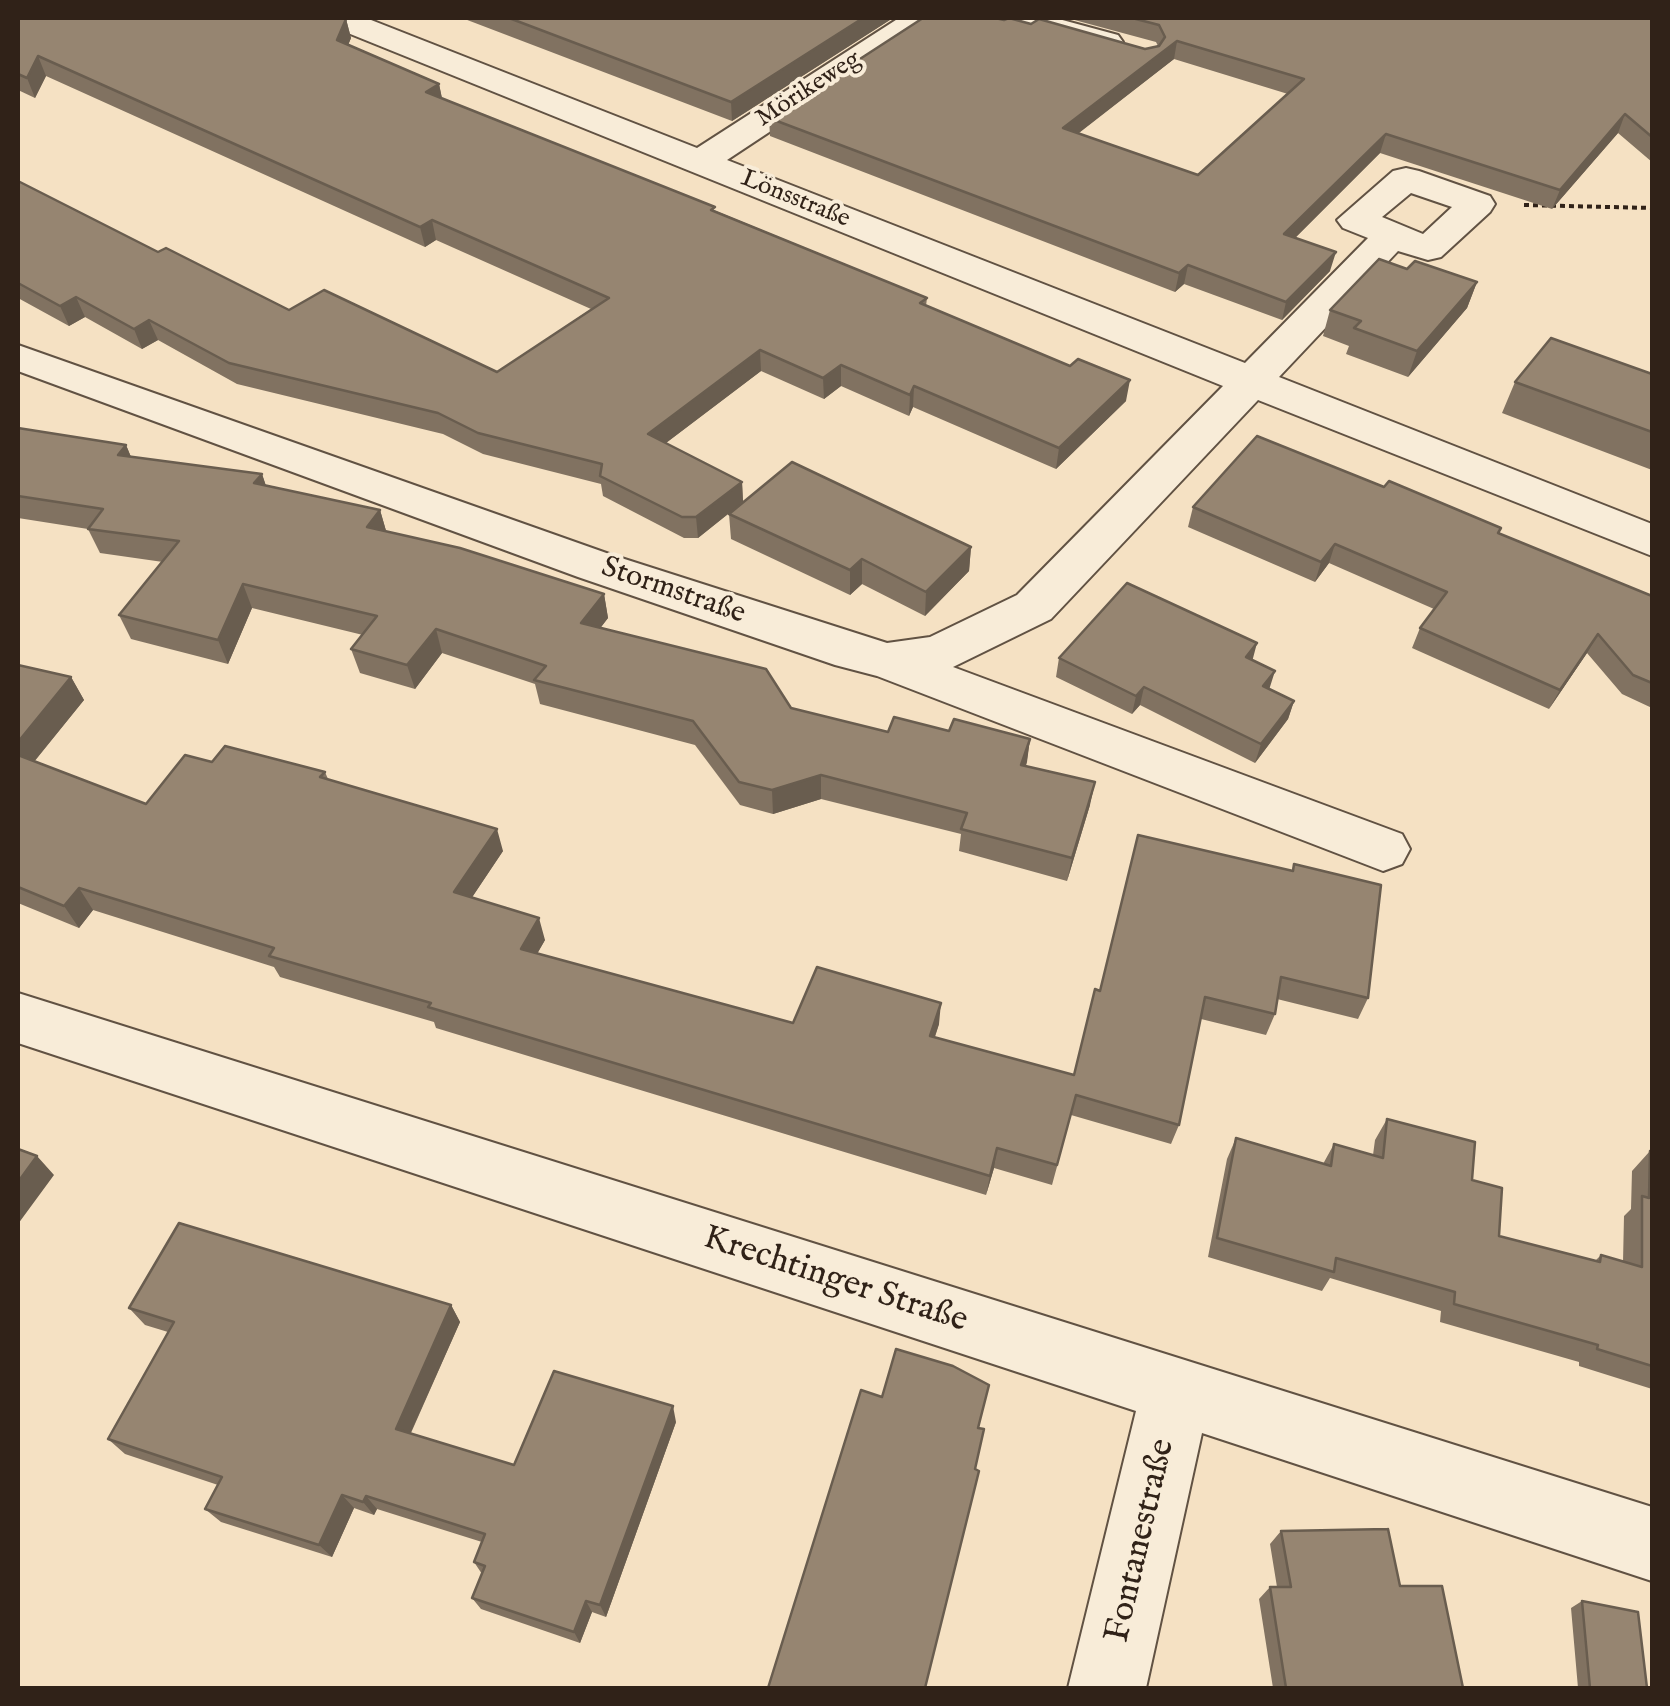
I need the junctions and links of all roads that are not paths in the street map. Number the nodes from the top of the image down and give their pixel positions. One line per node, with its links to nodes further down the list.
1 (338, 18): 5 (street, Lönsstraße)
2 (920, 18): 5 (street, Mörikeweg)
3 (1022, 18): 4 (street)
4 (1143, 53)
5 (699, 162): 8 (street, Lönsstraße)
6 (1392, 235): 6 (street); 8 (street)
7 (18, 358): 10 (street, Stormstraße)
8 (1252, 382): 9 (street, Lönsstraße); 10 (street, Stormstraße)
9 (1652, 541)
10 (887, 661): 11 (street)
11 (1383, 849)
12 (18, 1018): 13 (street, Krechtinger Straße)
13 (1176, 1393): 14 (street, Krechtinger Straße); 15 (street, Fontanestraße)
14 (1652, 1544)
15 (1108, 1688)

